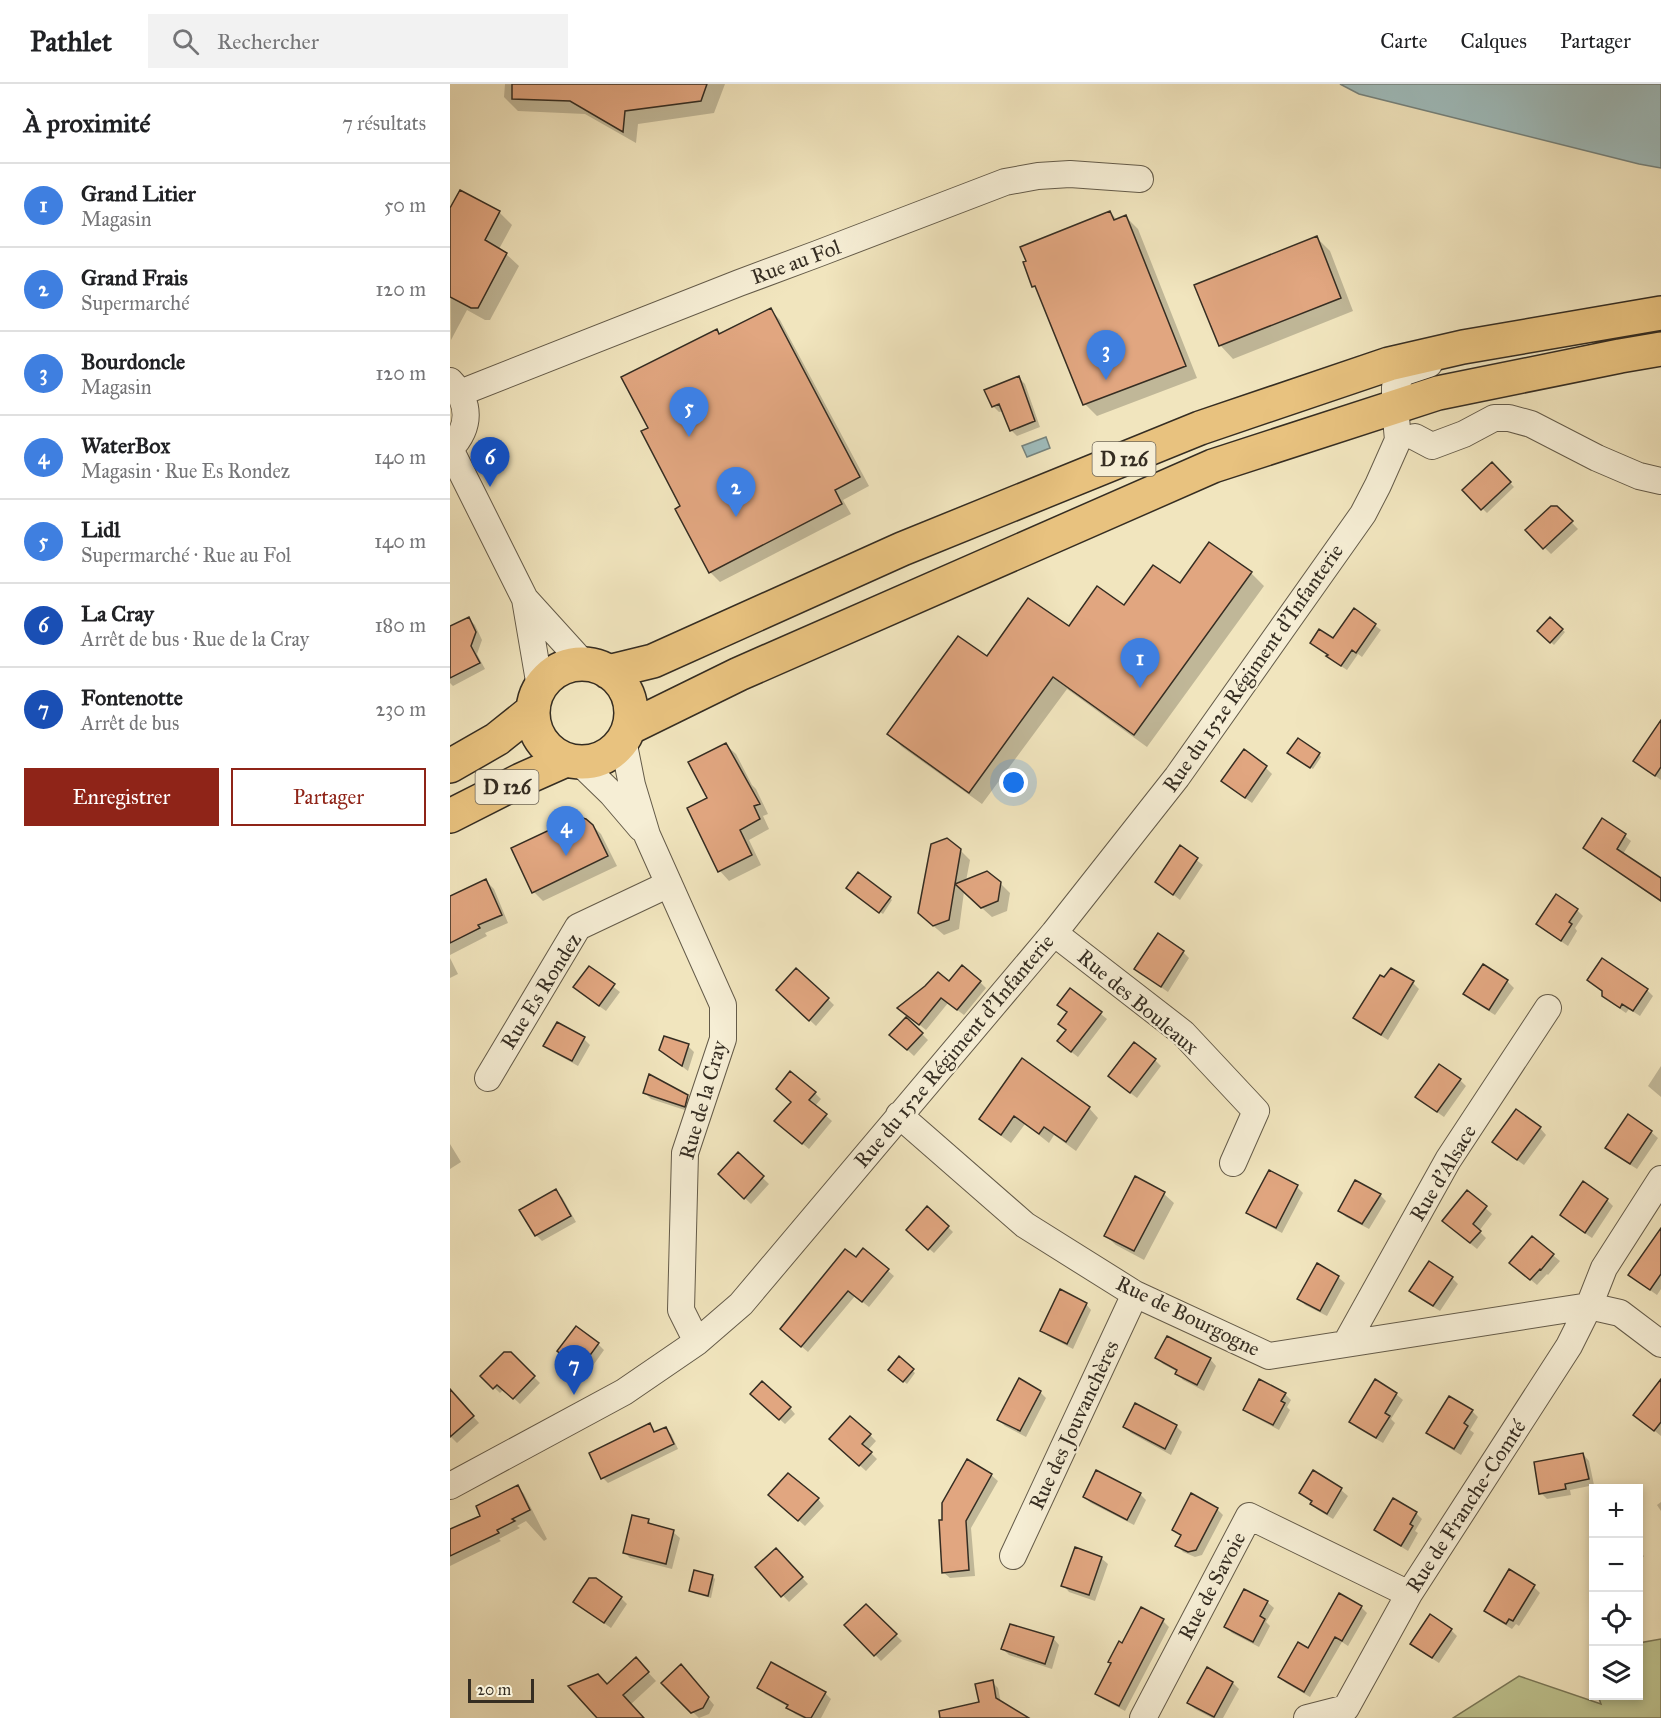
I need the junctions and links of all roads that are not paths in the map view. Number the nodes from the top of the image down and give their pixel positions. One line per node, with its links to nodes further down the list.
1 (1140, 179): 5 (street, Rue au Fol)
2 (1661, 314): 3 (main road, D 126)
3 (1550, 332): 7 (street, Rue du 152e Régiment d'Infanterie); 13 (main road, D 126)
4 (1661, 349): 6 (main road, D 126)
5 (455, 387): 9 (street)
6 (1438, 393): 7 (main road, D 126); 8 (street, Rue du 152e Régiment d'Infanterie)
7 (1395, 407): 11 (street, Rue du 152e Régiment d'Infanterie); 15 (main road, D 126)
8 (1416, 437): 10 (street); 11 (street, Rue du 152e Régiment d'Infanterie)
9 (450, 449): 12 (street)
10 (1661, 481)
11 (1363, 514): 21 (street, Rue du 152e Régiment d'Infanterie)
12 (525, 599): 13 (street); 14 (street)
13 (596, 668): 14 (main road); 15 (main road)
14 (536, 699): 16 (main road); 17 (main road, D 126)
15 (626, 734): 16 (main road); 19 (street, Rue de la Cray)
16 (573, 761): 18 (main road, D 126); 19 (street, Rue de la Cray)
17 (450, 766)
18 (450, 816)
19 (647, 835): 20 (street, Rue de la Cray)
20 (669, 884): 23 (street, Rue Es Rondez); 29 (street, Rue de la Cray)
21 (1054, 933): 24 (street, Rue du 152e Régiment d'Infanterie); 25 (street, Rue des Bouleaux)
22 (1548, 1008): 30 (street, Rue d'Alsace)
23 (488, 1078)
24 (899, 1115): 27 (street, Rue de Bourgogne); 29 (street, Rue du 152e Régiment d'Infanterie)
25 (1233, 1163)
26 (1661, 1179): 28 (street, Rue de Franche-Comté)
27 (1136, 1294): 30 (street, Rue de Bourgogne); 33 (street, Rue des Jouvanchères)
28 (1588, 1306): 30 (street, Rue de Bourgogne); 31 (street, Rue de Bourgogne); 34 (street, Rue de Franche-Comté)
29 (697, 1342): 32 (street, Rue du 152e Régiment d'Infanterie)
30 (1346, 1343)
31 (1661, 1344)
32 (450, 1486)
33 (1013, 1556)
34 (1409, 1594): 35 (street, Rue de Savoie); 36 (street, Rue de Franche-Comté)
35 (1143, 1718)
36 (1307, 1718)

